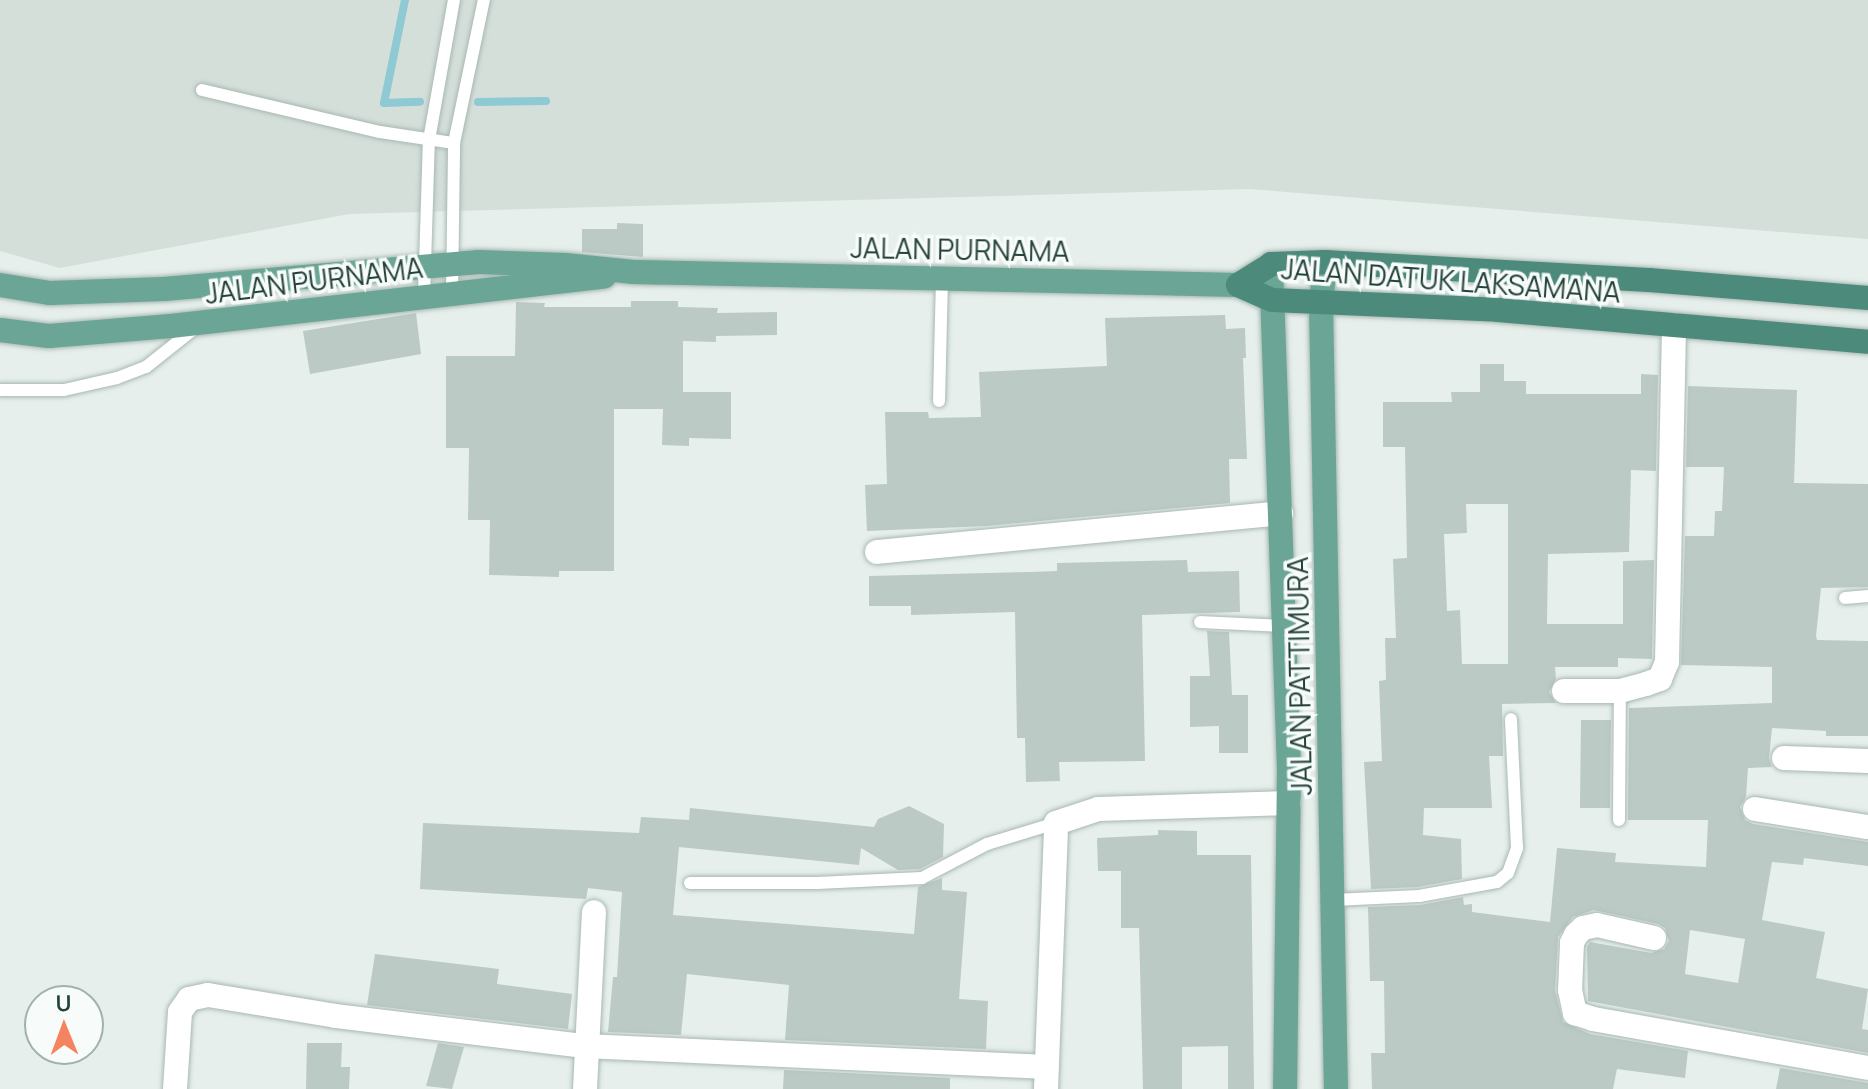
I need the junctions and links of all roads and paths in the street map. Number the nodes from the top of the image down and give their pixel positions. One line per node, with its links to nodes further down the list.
1 (454, 0): 4 (lane)
2 (484, 0): 5 (lane)
3 (202, 90): 4 (lane)
4 (429, 140): 5 (lane); 9 (lane)
5 (454, 143): 6 (lane)
6 (451, 262): 9 (main road, JALAN PURNAMA); 10 (main road, JALAN PURNAMA); 14 (lane)
7 (1325, 262): 8 (highway, JALAN DATUK LAKSAMANA); 16 (highway, JALAN DATUK LAKSAMANA); 18 (main road, JALAN PATTIMURA)
8 (1271, 264): 13 (highway, JALAN DATUK LAKSAMANA); 17 (main road, JALAN PATTIMURA)
9 (425, 265): 12 (main road, JALAN PURNAMA); 15 (lane)
10 (634, 272): 11 (main road, JALAN PURNAMA); 14 (main road, JALAN PURNAMA)
11 (942, 276): 13 (main road, JALAN PURNAMA); 24 (lane)
12 (0, 285)
13 (1238, 285): 17 (highway, JALAN DATUK LAKSAMANA)
14 (452, 294): 15 (main road, JALAN PURNAMA)
15 (424, 296): 19 (main road, JALAN PURNAMA)
16 (1868, 298)
17 (1272, 300): 18 (highway, JALAN DATUK LAKSAMANA); 25 (main road, JALAN PATTIMURA)
18 (1321, 304): 20 (highway, JALAN DATUK LAKSAMANA); 42 (main road, JALAN PATTIMURA)
19 (200, 323): 21 (main road, JALAN PURNAMA); 23 (lane)
20 (1674, 325): 22 (highway, JALAN DATUK LAKSAMANA); 32 (street)
21 (0, 330)
22 (1868, 342)
23 (0, 390)
24 (939, 401)
25 (1281, 513): 26 (street); 30 (main road, JALAN PATTIMURA)
26 (877, 552)
27 (1868, 596): 28 (lane)
28 (1845, 598)
29 (1200, 622): 30 (lane)
30 (1283, 626): 36 (main road, JALAN PATTIMURA)
31 (1564, 691): 32 (street)
32 (1620, 691): 38 (lane)
33 (1511, 719): 42 (lane)
34 (1784, 758): 35 (street)
35 (1868, 761)
36 (1289, 803): 39 (street); 50 (main road, JALAN PATTIMURA)
37 (1755, 809): 40 (street)
38 (1619, 820)
39 (1056, 823): 41 (lane); 47 (street)
40 (1868, 827)
41 (690, 883)
42 (1333, 900): 51 (main road, JALAN PATTIMURA)
43 (594, 912): 45 (street)
44 (1654, 938): 46 (street)
45 (585, 1046): 47 (street); 48 (street); 49 (street)
46 (1868, 1068)
47 (1046, 1078)
48 (175, 1089)
49 (585, 1089)
50 (1285, 1089)
51 (1336, 1089)

